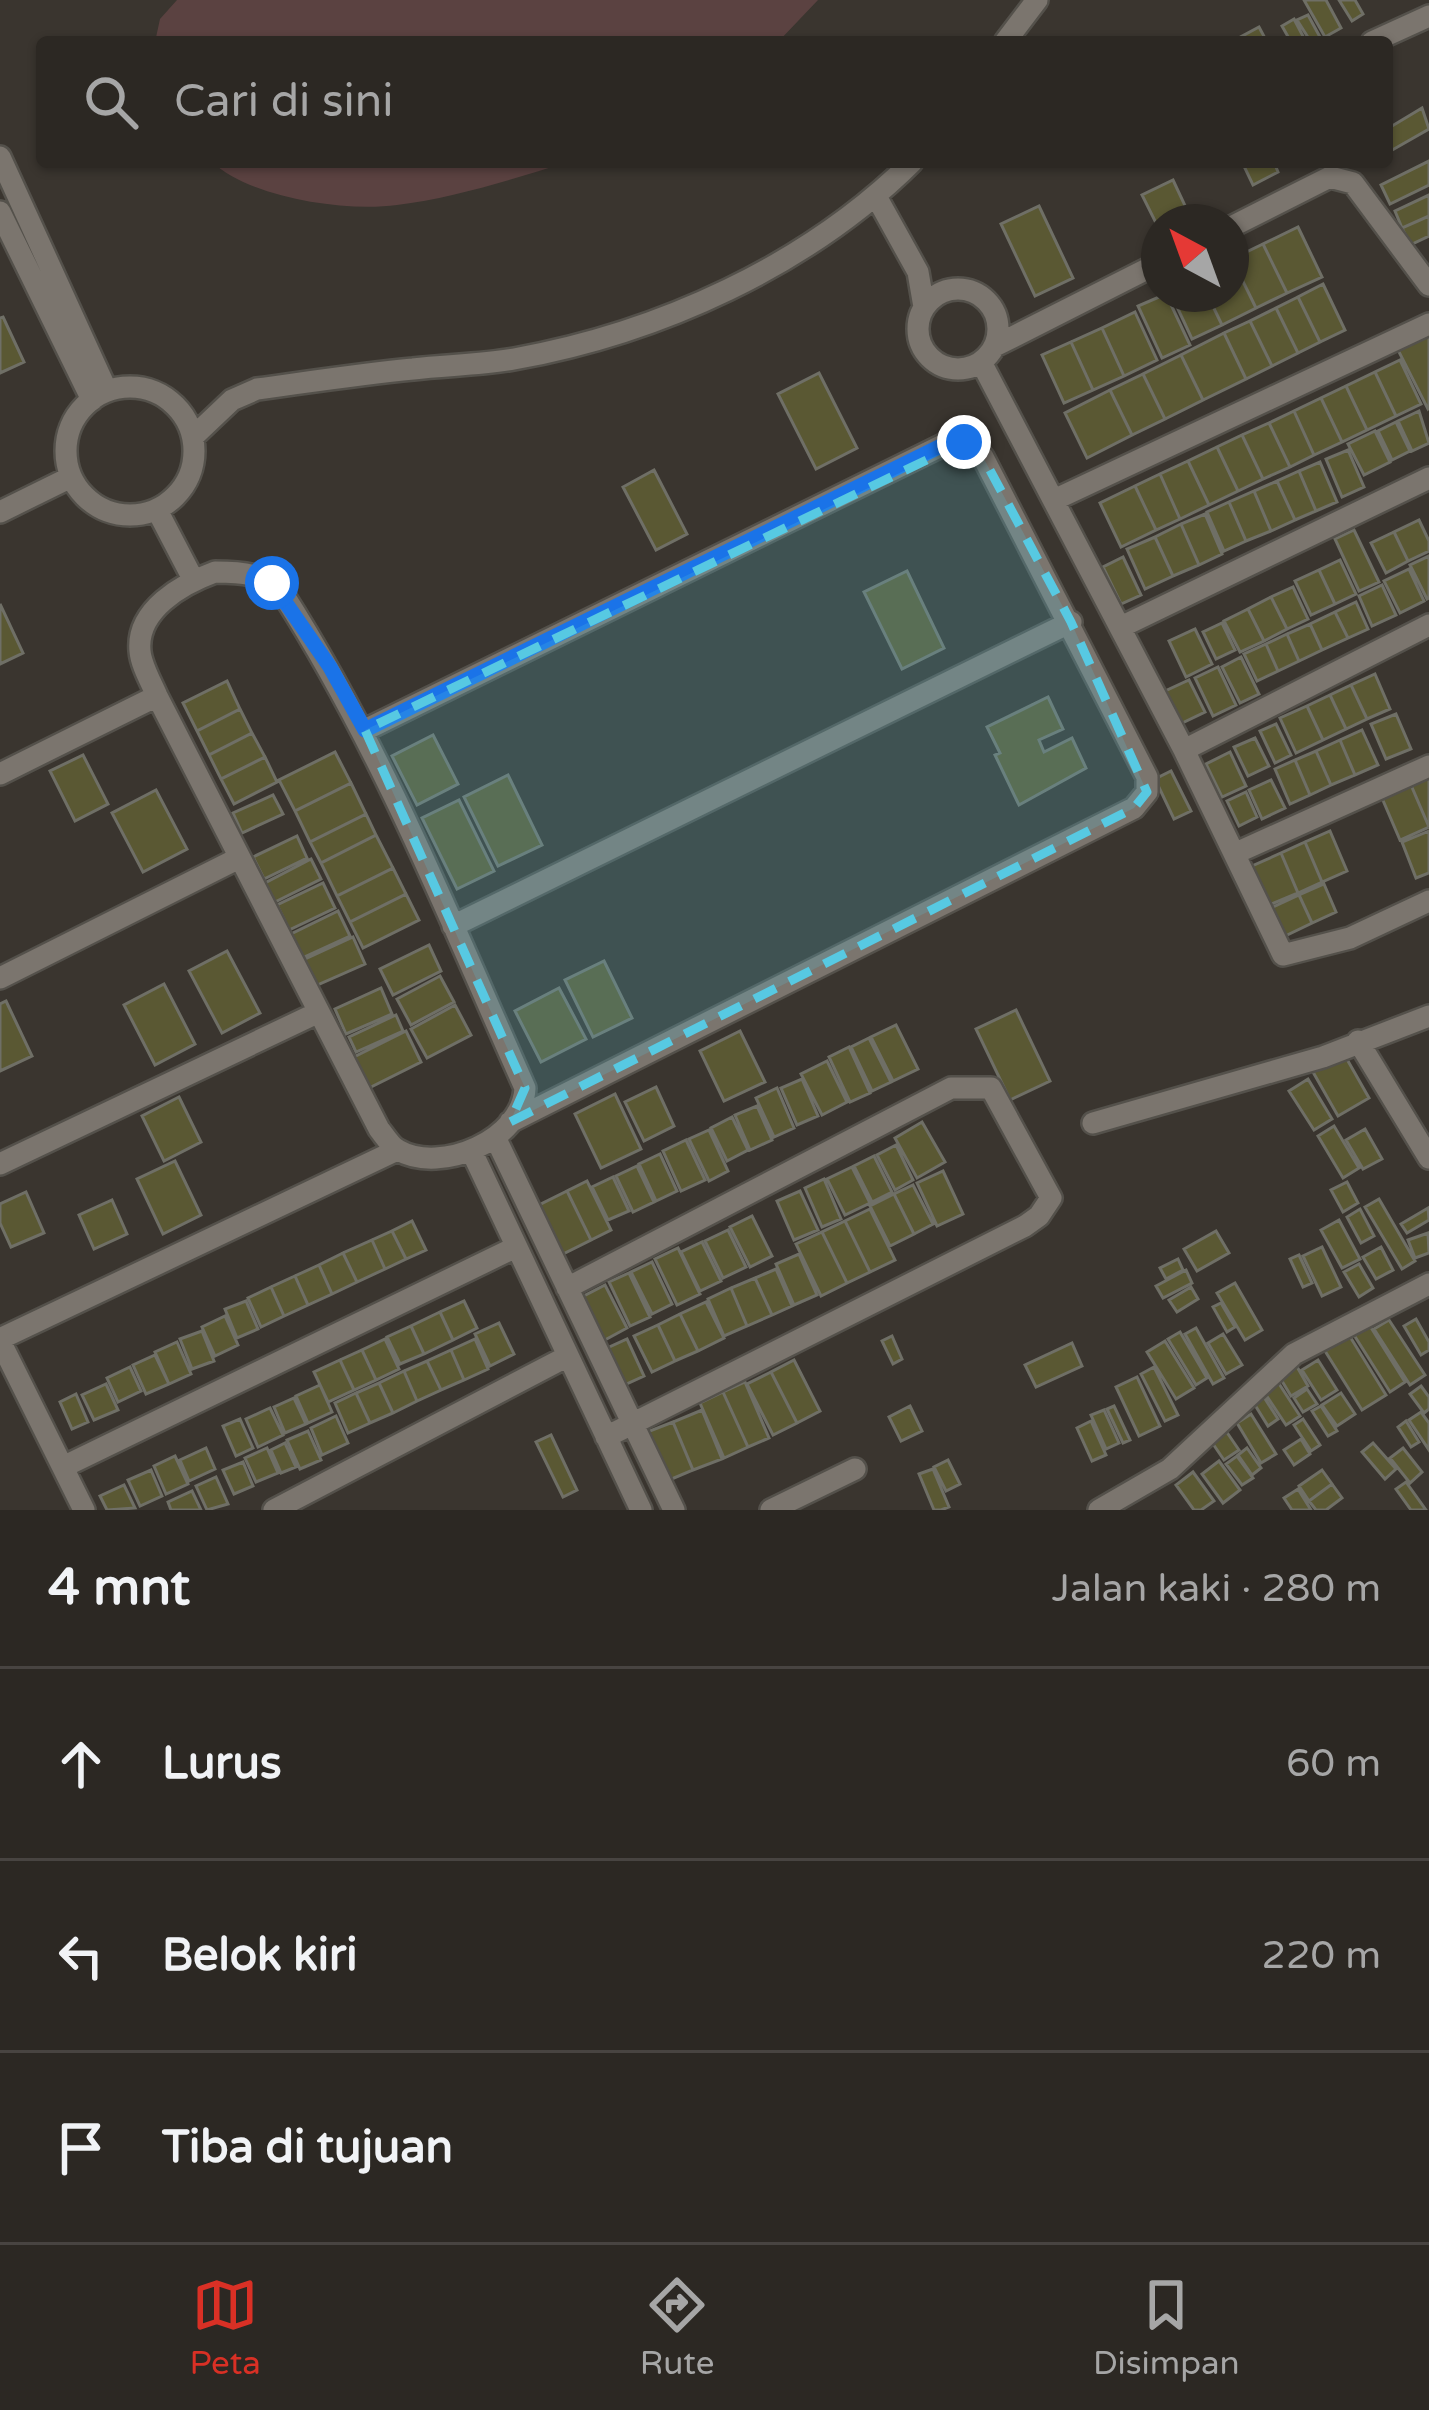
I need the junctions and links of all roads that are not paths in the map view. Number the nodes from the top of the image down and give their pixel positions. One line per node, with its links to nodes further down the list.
1 (1037, 0): 3 (street)
2 (1428, 20): 4 (street)
3 (1010, 36)
4 (1387, 36)
5 (0, 157): 17 (street)
6 (907, 168): 7 (street)
7 (877, 198): 10 (street); 18 (street)
8 (0, 212): 17 (street)
9 (1249, 218): 12 (street)
10 (918, 272): 13 (street); 14 (street)
11 (1141, 273): 16 (street)
12 (1429, 285)
13 (944, 291): 14 (street); 16 (street)
14 (924, 307): 16 (street)
15 (1429, 324): 21 (street)
16 (988, 354): 21 (street)
17 (99, 395): 18 (street); 19 (street)
18 (193, 437): 22 (street)
19 (71, 477): 22 (street); 23 (street)
20 (1429, 478): 27 (street)
21 (1054, 500): 27 (street)
22 (157, 509): 24 (street)
23 (0, 512)
24 (193, 579): 28 (street); 29 (street)
25 (1070, 622): 29 (street); 36 (street); 42 (street)
26 (1429, 625): 30 (street)
27 (1121, 628): 30 (street)
28 (157, 696): 32 (street); 34 (street)
29 (365, 730): 36 (street)
30 (1184, 750): 33 (street)
31 (1429, 766): 33 (street)
32 (0, 775)
33 (1236, 853): 35 (street)
34 (239, 858): 37 (street); 38 (street)
35 (1429, 901)
36 (453, 926): 42 (street)
37 (0, 978)
38 (319, 1012): 43 (street); 46 (street)
39 (1429, 1016): 40 (street)
40 (1358, 1041): 41 (street); 45 (street)
41 (1093, 1123)
42 (502, 1129): 44 (street); 49 (street)
43 (397, 1150): 44 (street); 50 (street)
44 (471, 1150): 47 (street)
45 (1429, 1158)
46 (0, 1164)
47 (516, 1247): 51 (street); 54 (street)
48 (1429, 1283): 61 (street)
49 (567, 1288): 52 (street); 52 (street)
50 (0, 1340): 54 (street)
51 (568, 1357): 53 (street); 57 (street)
52 (632, 1423): 53 (street); 59 (street)
53 (607, 1437): 58 (street)
54 (63, 1467): 56 (street)
55 (855, 1468): 60 (street)
56 (84, 1510)
57 (274, 1510)
58 (641, 1510)
59 (674, 1510)
60 (771, 1510)
61 (1099, 1510)

